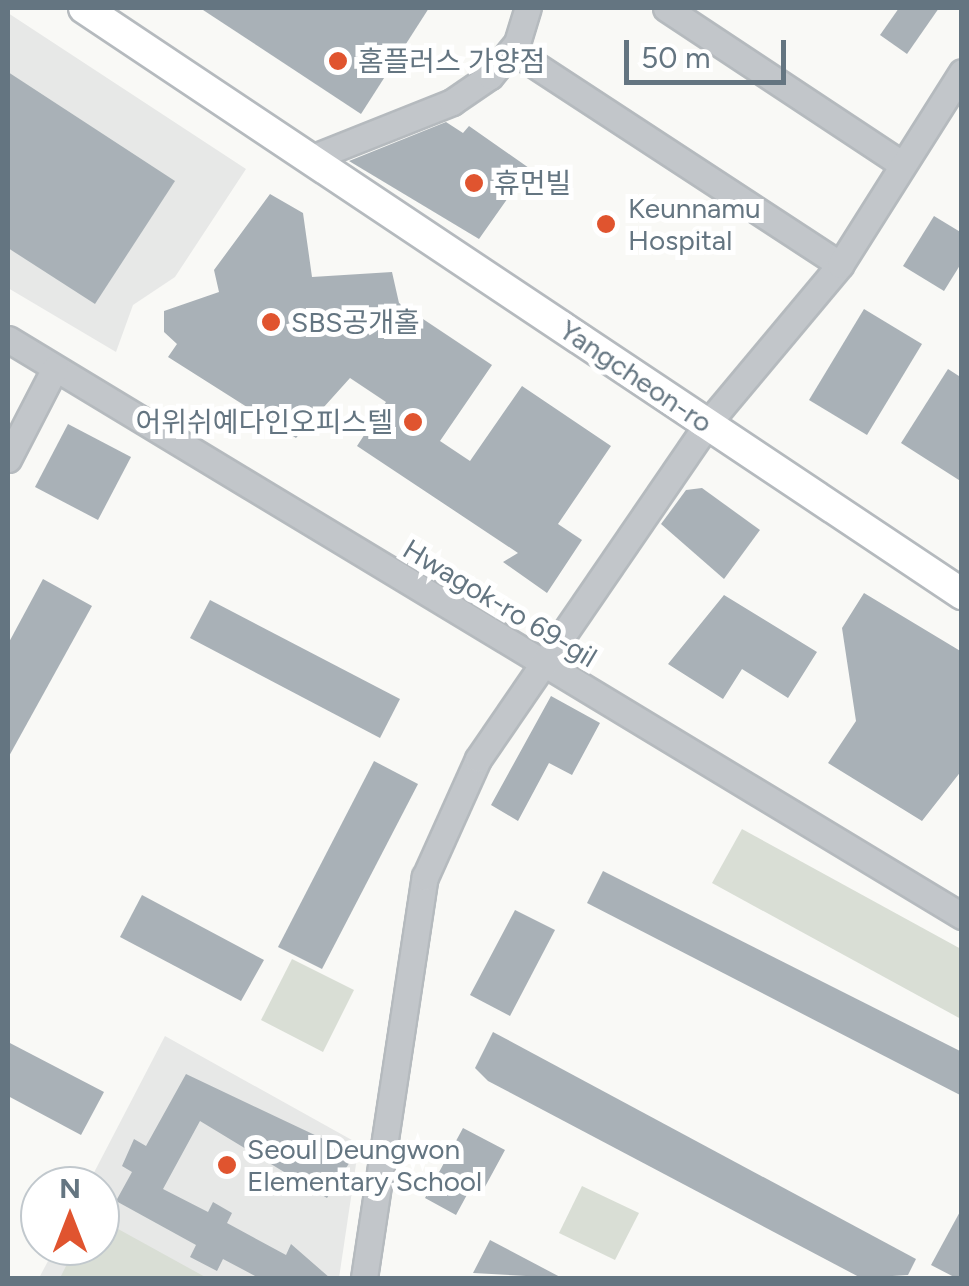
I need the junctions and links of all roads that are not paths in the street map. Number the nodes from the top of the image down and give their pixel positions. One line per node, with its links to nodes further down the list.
1 (84, 8): 6 (main road, Yangcheon-ro)
2 (528, 8): 4 (street)
3 (666, 8): 7 (street)
4 (512, 50): 6 (street); 8 (street)
5 (962, 72): 7 (street)
6 (309, 158): 11 (main road, Yangcheon-ro)
7 (900, 163): 8 (street)
8 (840, 265): 11 (street)
9 (8, 339): 10 (street, Hwagok-ro 69-gil)
10 (55, 368): 12 (street); 14 (street, Hwagok-ro 69-gil)
11 (708, 423): 13 (main road, Yangcheon-ro); 14 (street)
12 (8, 459)
13 (962, 594)
14 (538, 661): 15 (street, Hwagok-ro 69-gil); 16 (street)
15 (962, 916)
16 (364, 1278)

